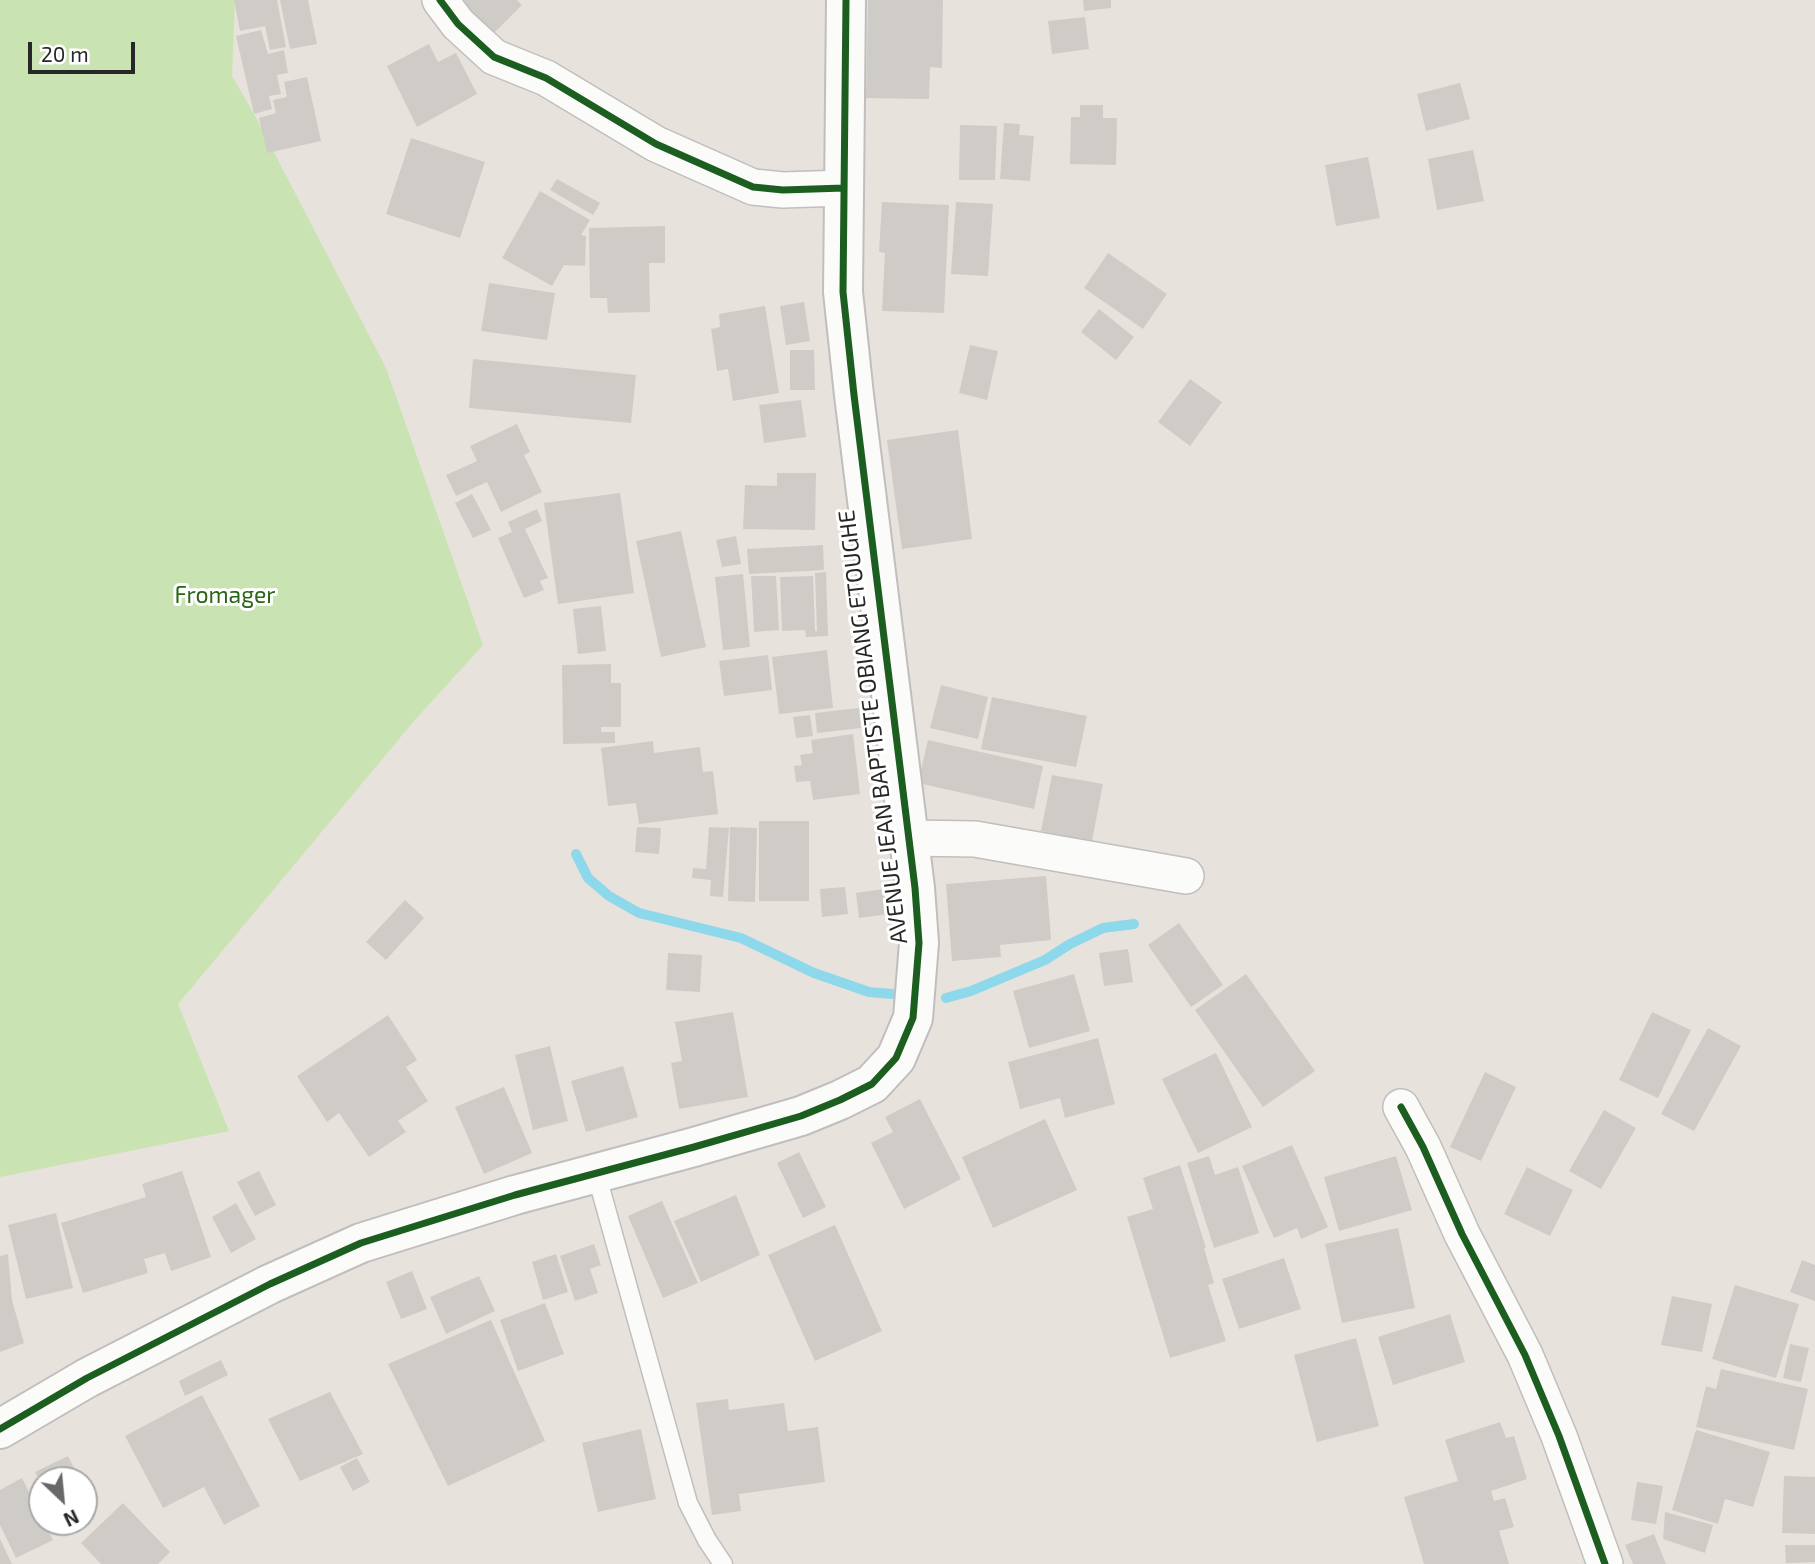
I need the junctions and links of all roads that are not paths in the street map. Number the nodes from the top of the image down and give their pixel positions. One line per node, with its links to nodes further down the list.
1 (440, 0): 3 (street)
2 (846, 0): 3 (street, AVENUE JEAN BAPTISTE OBIANG ETOUGHE)
3 (844, 188): 4 (street, AVENUE JEAN BAPTISTE OBIANG ETOUGHE)
4 (909, 838): 5 (street); 7 (street, AVENUE JEAN BAPTISTE OBIANG ETOUGHE)
5 (1186, 876)
6 (1401, 1107): 10 (street)
7 (596, 1173): 8 (street, AVENUE JEAN BAPTISTE OBIANG ETOUGHE); 9 (lane)
8 (0, 1429)
9 (723, 1564)
10 (1605, 1564)

